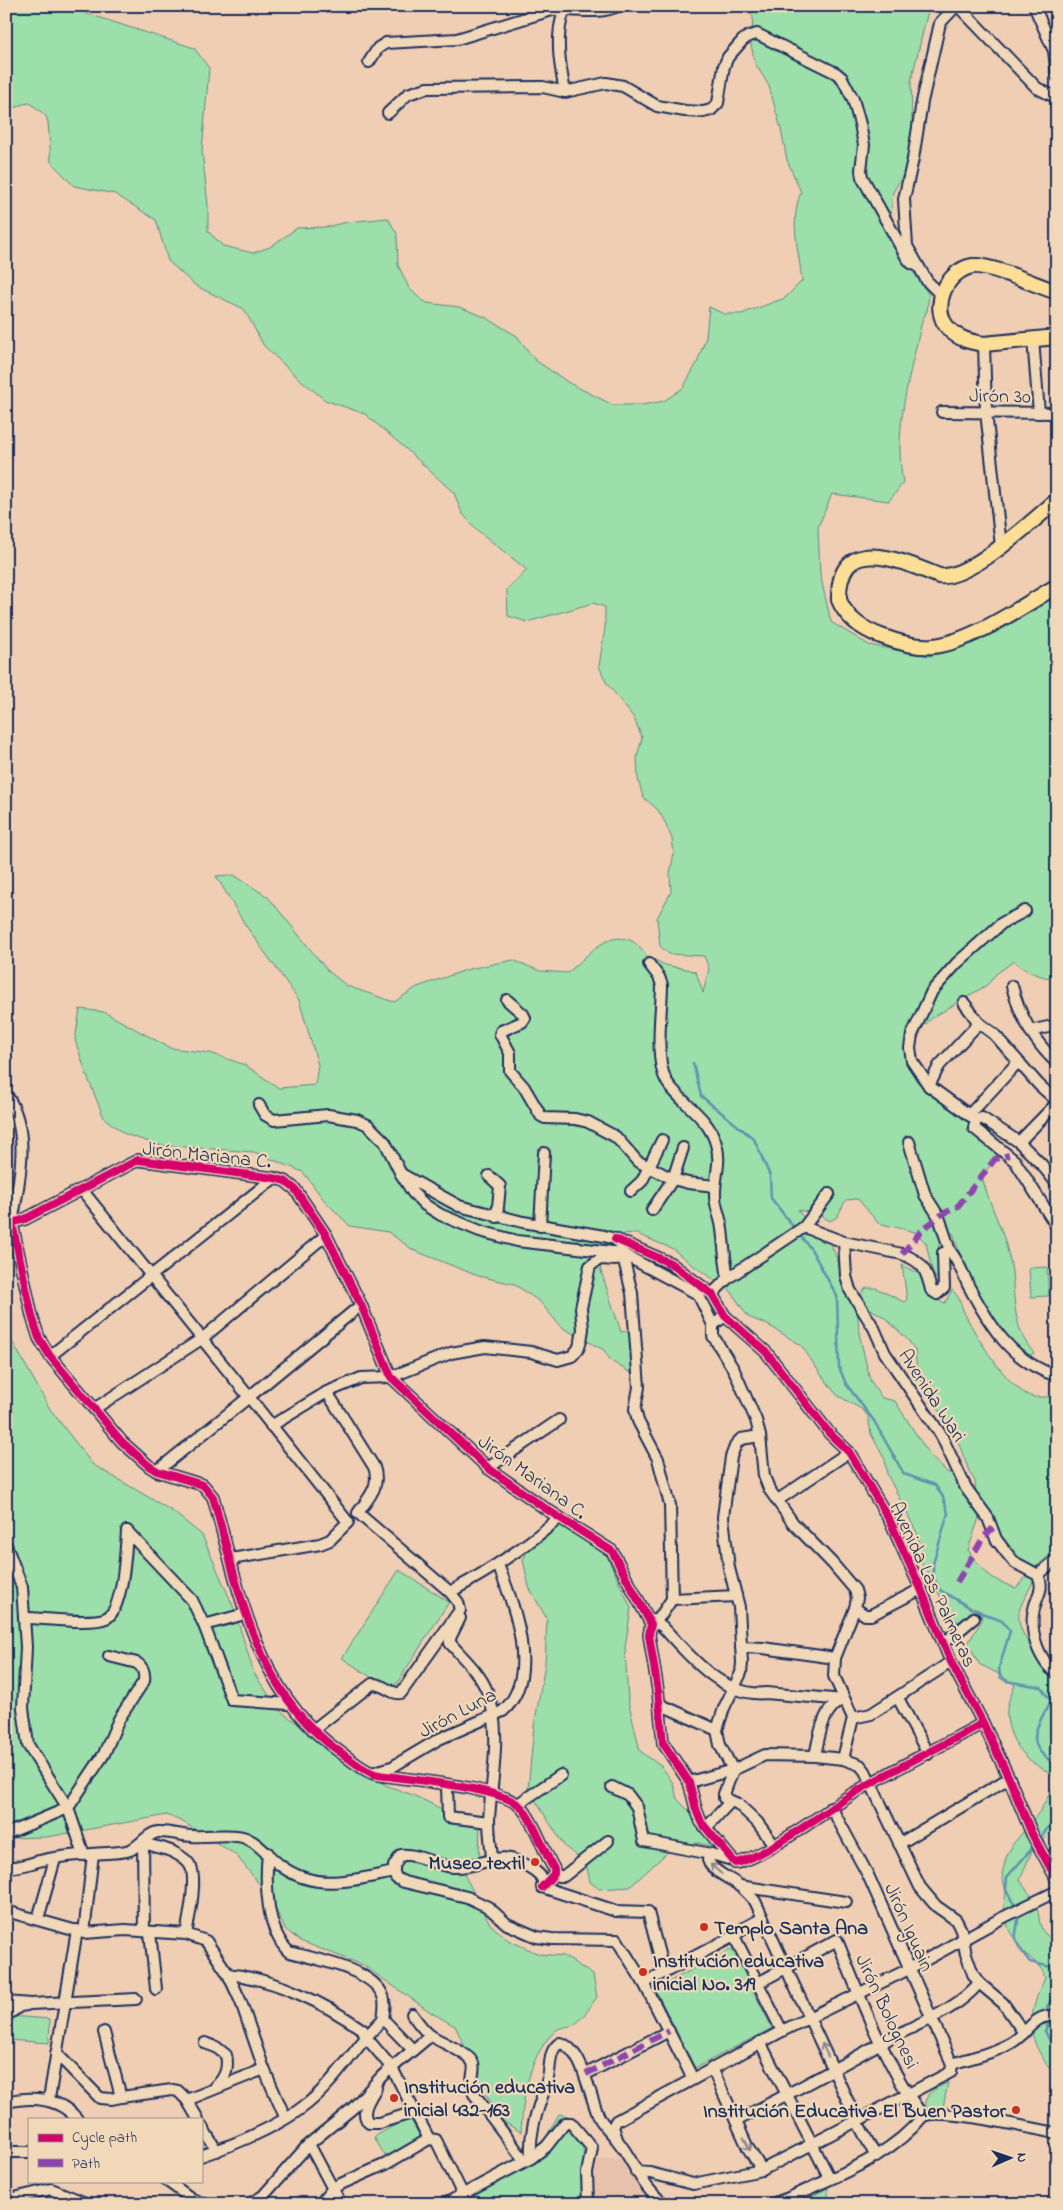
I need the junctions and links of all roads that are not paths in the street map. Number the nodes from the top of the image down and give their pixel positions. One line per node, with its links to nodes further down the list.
1 (618, 6): 4 (street)
2 (957, 6): 8 (street); 10 (street)
3 (1034, 6): 6 (street)
4 (565, 9): 5 (street); 7 (street)
5 (369, 62)
6 (1057, 76)
7 (565, 92): 9 (street); 10 (street)
8 (1057, 98)
9 (388, 114)
10 (918, 266): 12 (street)
11 (1057, 292): 12 (highway)
12 (942, 296): 15 (highway)
13 (1057, 337): 14 (highway)
14 (1033, 339): 15 (highway); 19 (street)
15 (984, 344): 17 (street)
16 (942, 412): 17 (street, Jirón 30)
17 (986, 412): 19 (street, Jirón 30); 21 (street)
18 (1057, 412): 19 (street, Jirón 30)
19 (1039, 413)
20 (1057, 500): 21 (highway)
21 (1001, 546): 22 (highway)
22 (1057, 586)
23 (1025, 911): 33 (street)
24 (650, 964): 49 (street)
25 (1012, 986): 30 (street)
26 (508, 1000): 43 (street)
27 (964, 1003): 28 (street)
28 (980, 1023): 31 (street); 33 (street)
29 (1057, 1025): 30 (street)
30 (1030, 1030): 32 (street)
31 (1018, 1062): 35 (street); 37 (street)
32 (1057, 1064)
33 (929, 1086): 37 (street)
34 (6, 1094): 56 (street)
35 (1057, 1102): 40 (street)
36 (259, 1105): 44 (street)
37 (972, 1118): 40 (street); 59 (street)
38 (662, 1140): 43 (street)
39 (909, 1142): 63 (street)
40 (1019, 1142): 48 (street)
41 (683, 1148): 47 (street)
42 (544, 1153): 57 (street)
43 (651, 1166): 47 (street); 51 (street)
44 (401, 1174): 55 (street, Avenida Las Palmeras); 64 (street)
45 (489, 1176): 55 (street)
46 (274, 1178): 50 (street, Jirón Mariana C.); 60 (street, Jirón Mariana C.); 65 (street)
47 (674, 1179): 49 (street); 54 (street)
48 (1057, 1184)
49 (715, 1186): 66 (street)
50 (82, 1190): 56 (street, Jirón Mariana C.); 65 (street)
51 (631, 1191)
52 (829, 1194): 58 (street)
53 (6, 1208): 56 (street)
54 (652, 1210)
55 (498, 1217): 57 (street, Avenida Las Palmeras)
56 (12, 1223): 72 (street)
57 (540, 1226): 61 (street, Avenida Las Palmeras)
58 (804, 1227): 62 (street); 66 (street)
59 (1057, 1227)
60 (326, 1235): 68 (street, Jirón Mariana C.); 71 (street)
61 (616, 1239): 64 (street); 67 (street, Avenida Las Palmeras)
62 (844, 1242): 63 (street); 92 (street, Avenida Wari)
63 (950, 1251): 73 (street)
64 (621, 1254): 70 (street); 74 (street); 96 (street)
65 (151, 1277): 71 (street); 72 (street)
66 (728, 1278): 67 (street)
67 (712, 1294): 69 (street, Avenida Las Palmeras)
68 (361, 1306): 74 (street, Jirón Mariana C.); 76 (street)
69 (725, 1316): 70 (street); 81 (street, Avenida Las Palmeras)
70 (713, 1325): 80 (street)
71 (203, 1338): 76 (street); 77 (street)
72 (50, 1356): 77 (street)
73 (1057, 1376)
74 (391, 1377): 75 (street); 82 (street, Jirón Mariana C.)
75 (327, 1392): 79 (street); 85 (street)
76 (249, 1398): 79 (street); 83 (street)
77 (94, 1409): 83 (street)
78 (559, 1420): 82 (street)
79 (271, 1426): 87 (street)
80 (760, 1436): 84 (street); 95 (street)
81 (849, 1452): 84 (street); 93 (street, Avenida Las Palmeras)
82 (488, 1468): 86 (street, Jirón Mariana C.)
83 (157, 1471): 89 (street)
84 (778, 1500): 97 (street)
85 (358, 1513): 87 (street); 94 (street)
86 (559, 1518): 91 (street); 102 (street, Jirón Mariana C.)
87 (348, 1522): 89 (street)
88 (6, 1545): 100 (street)
89 (230, 1559): 99 (street)
90 (1057, 1559): 92 (street)
91 (498, 1565): 94 (street); 115 (street, Jirón Luna)
92 (1038, 1575): 109 (street)
93 (921, 1589): 97 (street); 104 (street, Avenida Las Palmeras)
94 (450, 1592): 98 (street)
95 (736, 1596): 96 (street); 105 (street)
96 (672, 1599): 102 (street)
97 (855, 1608): 107 (street)
98 (460, 1610): 115 (street); 118 (street)
99 (245, 1614): 103 (street); 113 (street)
100 (25, 1618): 103 (street); 135 (street)
101 (974, 1618): 104 (street)
102 (651, 1624): 110 (street); 114 (street, Jirón Mariana C.)
103 (204, 1625): 113 (street)
104 (944, 1643): 108 (street, Avenida Las Palmeras)
105 (741, 1647): 107 (street); 110 (street)
106 (109, 1656): 135 (street)
107 (835, 1658): 112 (street)
108 (951, 1662): 111 (street); 117 (street, Avenida Las Palmeras)
109 (1057, 1672)
110 (733, 1687): 112 (street); 119 (street)
111 (898, 1698): 116 (street); 120 (street)
112 (844, 1700): 116 (street); 121 (street)
113 (289, 1704): 118 (street)
114 (659, 1704): 119 (street); 127 (street, Jirón Mariana C.)
115 (494, 1715): 124 (street, Jirón Luna); 131 (street)
116 (853, 1718): 122 (street)
117 (983, 1723): 120 (street); 126 (street, Avenida Las Palmeras)
118 (313, 1730): 124 (street)
119 (717, 1730): 123 (street)
120 (928, 1754): 128 (street)
121 (814, 1756): 122 (street); 123 (street)
122 (843, 1759): 128 (street)
123 (733, 1770): 127 (street); 132 (street)
124 (372, 1773): 129 (street)
125 (561, 1775): 133 (street)
126 (1009, 1778): 141 (street); 150 (street, Avenida Las Palmeras)
127 (689, 1782): 137 (street, Jirón Mariana C.)
128 (870, 1784): 134 (street); 141 (street)
129 (447, 1785): 131 (street); 136 (street)
130 (612, 1787): 146 (street)
131 (491, 1793): 133 (street); 136 (street)
132 (730, 1802): 137 (street); 142 (street)
133 (518, 1804): 153 (street)
134 (831, 1807): 142 (street); 168 (street, Jirón Iguain)
135 (68, 1808): 138 (street); 145 (street)
136 (489, 1822): 147 (street)
137 (706, 1828): 149 (street, Jirón Mariana C.)
138 (6, 1834)
139 (608, 1841): 153 (street)
140 (143, 1842): 144 (street); 145 (street); 163 (street); 164 (street)
141 (899, 1844): 166 (street)
142 (774, 1845): 149 (street)
143 (1057, 1849): 150 (street)
144 (268, 1853): 152 (street); 185 (street)
145 (89, 1854): 148 (street); 162 (street)
146 (711, 1854): 149 (street); 155 (street, one-way to 146)
147 (492, 1858): 152 (street); 156 (street)
148 (55, 1859): 151 (street); 161 (street)
149 (732, 1860)
150 (1047, 1860): 154 (street, Avenida Las Palmeras)
151 (6, 1867)
152 (394, 1872): 171 (street)
153 (554, 1874): 156 (street)
154 (1057, 1880)
155 (740, 1886): 158 (street); 160 (street)
156 (542, 1887): 169 (street)
157 (1057, 1891): 166 (street)
158 (846, 1902)
159 (6, 1911): 161 (street)
160 (763, 1918): 165 (street); 167 (street)
161 (38, 1919): 162 (street)
162 (80, 1931): 163 (street); 178 (street)
163 (147, 1932): 164 (street); 174 (street)
164 (186, 1934): 170 (street)
165 (734, 1936): 169 (street); 172 (street)
166 (962, 1940): 168 (street); 173 (street)
167 (787, 1968): 172 (street, Jirón Bolognesi); 175 (street, Jirón Bolognesi); 184 (street)
168 (909, 1968): 175 (street); 183 (street, Jirón Iguain)
169 (664, 1973): 171 (street)
170 (228, 1974): 190 (street); 200 (street)
171 (644, 1983): 187 (street)
172 (758, 1983): 186 (street)
173 (979, 1983): 183 (street); 189 (street)
174 (156, 1989)
175 (859, 1993): 184 (street); 193 (street, Jirón Bolognesi)
176 (136, 1999): 178 (street)
177 (6, 2002): 179 (street)
178 (64, 2002): 179 (street); 196 (street)
179 (30, 2004): 181 (street)
180 (412, 2014): 191 (street)
181 (6, 2016)
182 (1057, 2016): 189 (street)
183 (931, 2017): 193 (street); 197 (street, Jirón Iguain)
184 (810, 2018): 186 (street); 201 (street, one-way to 184)
185 (383, 2019): 190 (street); 195 (street)
186 (782, 2030): 192 (street)
187 (669, 2031): 202 (street); 203 (street)
188 (104, 2032): 207 (street)
189 (1024, 2033): 197 (street)
190 (365, 2036): 198 (street); 213 (street)
191 (430, 2036): 195 (street); 229 (street)
192 (760, 2042): 199 (street); 206 (street)
193 (882, 2042): 201 (street); 205 (street, Jirón Bolognesi)
194 (205, 2043): 204 (street)
195 (413, 2050): 198 (street)
196 (56, 2053): 207 (street); 208 (street)
197 (953, 2066): 205 (street)
198 (392, 2068): 211 (street); 211 (street); 222 (street)
199 (712, 2068): 203 (street); 216 (street)
200 (264, 2069): 204 (street); 213 (street)
201 (834, 2070): 206 (street); 217 (street)
202 (586, 2074): 221 (street); 229 (street)
203 (693, 2079): 221 (street)
204 (213, 2089): 209 (street)
205 (907, 2094): 212 (street, Jirón Bolognesi); 217 (street)
206 (786, 2095): 216 (street); 223 (street)
207 (121, 2097): 209 (street)
208 (48, 2099): 210 (street); 214 (street)
209 (187, 2100): 215 (street)
210 (6, 2102)
211 (415, 2112): 220 (street)
212 (925, 2116): 219 (street); 228 (street)
213 (285, 2117): 224 (street)
214 (76, 2118)
215 (197, 2118)
216 (736, 2121): 230 (street, one-way to 230)
217 (857, 2121): 223 (street); 228 (street)
218 (202, 2127): 224 (street)
219 (1057, 2134)
220 (429, 2139): 234 (street); 235 (street)
221 (617, 2139): 231 (street)
222 (309, 2144): 234 (street); 240 (street)
223 (812, 2145): 230 (street); 232 (street)
224 (217, 2151): 227 (street)
225 (6, 2152): 226 (street)
226 (28, 2152)
227 (202, 2156)
228 (876, 2156): 232 (street)
229 (528, 2159): 235 (street); 244 (street)
230 (762, 2170): 231 (street)
231 (636, 2172): 245 (street)
232 (830, 2179): 246 (street)
233 (168, 2182): 239 (street)
234 (334, 2188): 241 (street); 242 (street)
235 (463, 2195): 243 (street)
236 (6, 2200): 237 (street)
237 (73, 2201): 238 (street)
238 (88, 2204)
239 (205, 2204)
240 (249, 2204)
241 (320, 2204)
242 (341, 2204)
243 (446, 2204)
244 (588, 2204)
245 (665, 2204)
246 (771, 2204)

